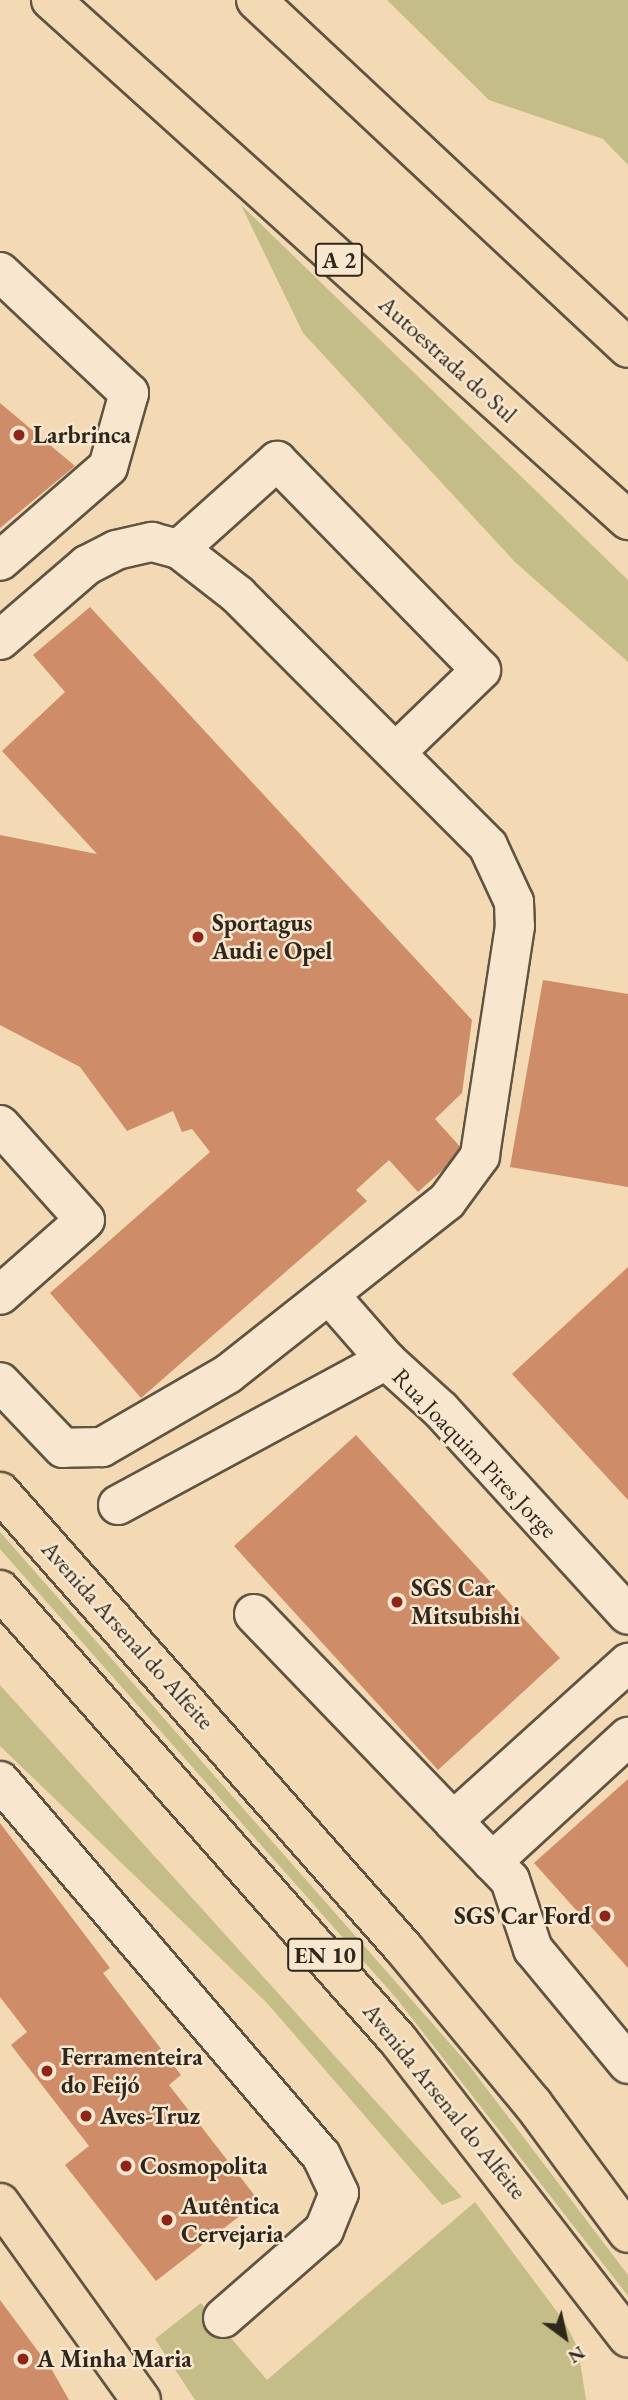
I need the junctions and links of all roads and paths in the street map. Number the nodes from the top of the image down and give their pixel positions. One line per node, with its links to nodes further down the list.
1 (51, 0): 5 (main road, Autoestrada do Sul / A 2)
2 (256, 0): 4 (main road)
3 (0, 272): 7 (street)
4 (628, 348)
5 (628, 520)
6 (179, 549): 8 (street); 9 (street); 9 (street)
7 (0, 561)
8 (0, 640)
9 (397, 751): 12 (street)
10 (0, 1125): 11 (street)
11 (0, 1295)
12 (332, 1298): 13 (street); 14 (street)
13 (386, 1360): 16 (street, Rua Joaquim Pires Jorge); 19 (street, Rua Joaquim Pires Jorge)
14 (0, 1382)
15 (0, 1492): 27 (main road, Avenida Arsenal do Alfeite / EN 10)
16 (118, 1505)
17 (0, 1590): 29 (main road, Avenida Arsenal do Alfeite / EN 10)
18 (254, 1614): 23 (street)
19 (628, 1615)
20 (628, 1663): 23 (street)
21 (628, 1737): 24 (street)
22 (0, 1781): 28 (street)
23 (453, 1821): 24 (street)
24 (492, 1862): 25 (street)
25 (628, 2064)
26 (0, 2203): 30 (main road)
27 (628, 2233)
28 (223, 2318)
29 (628, 2338)
30 (141, 2400)

